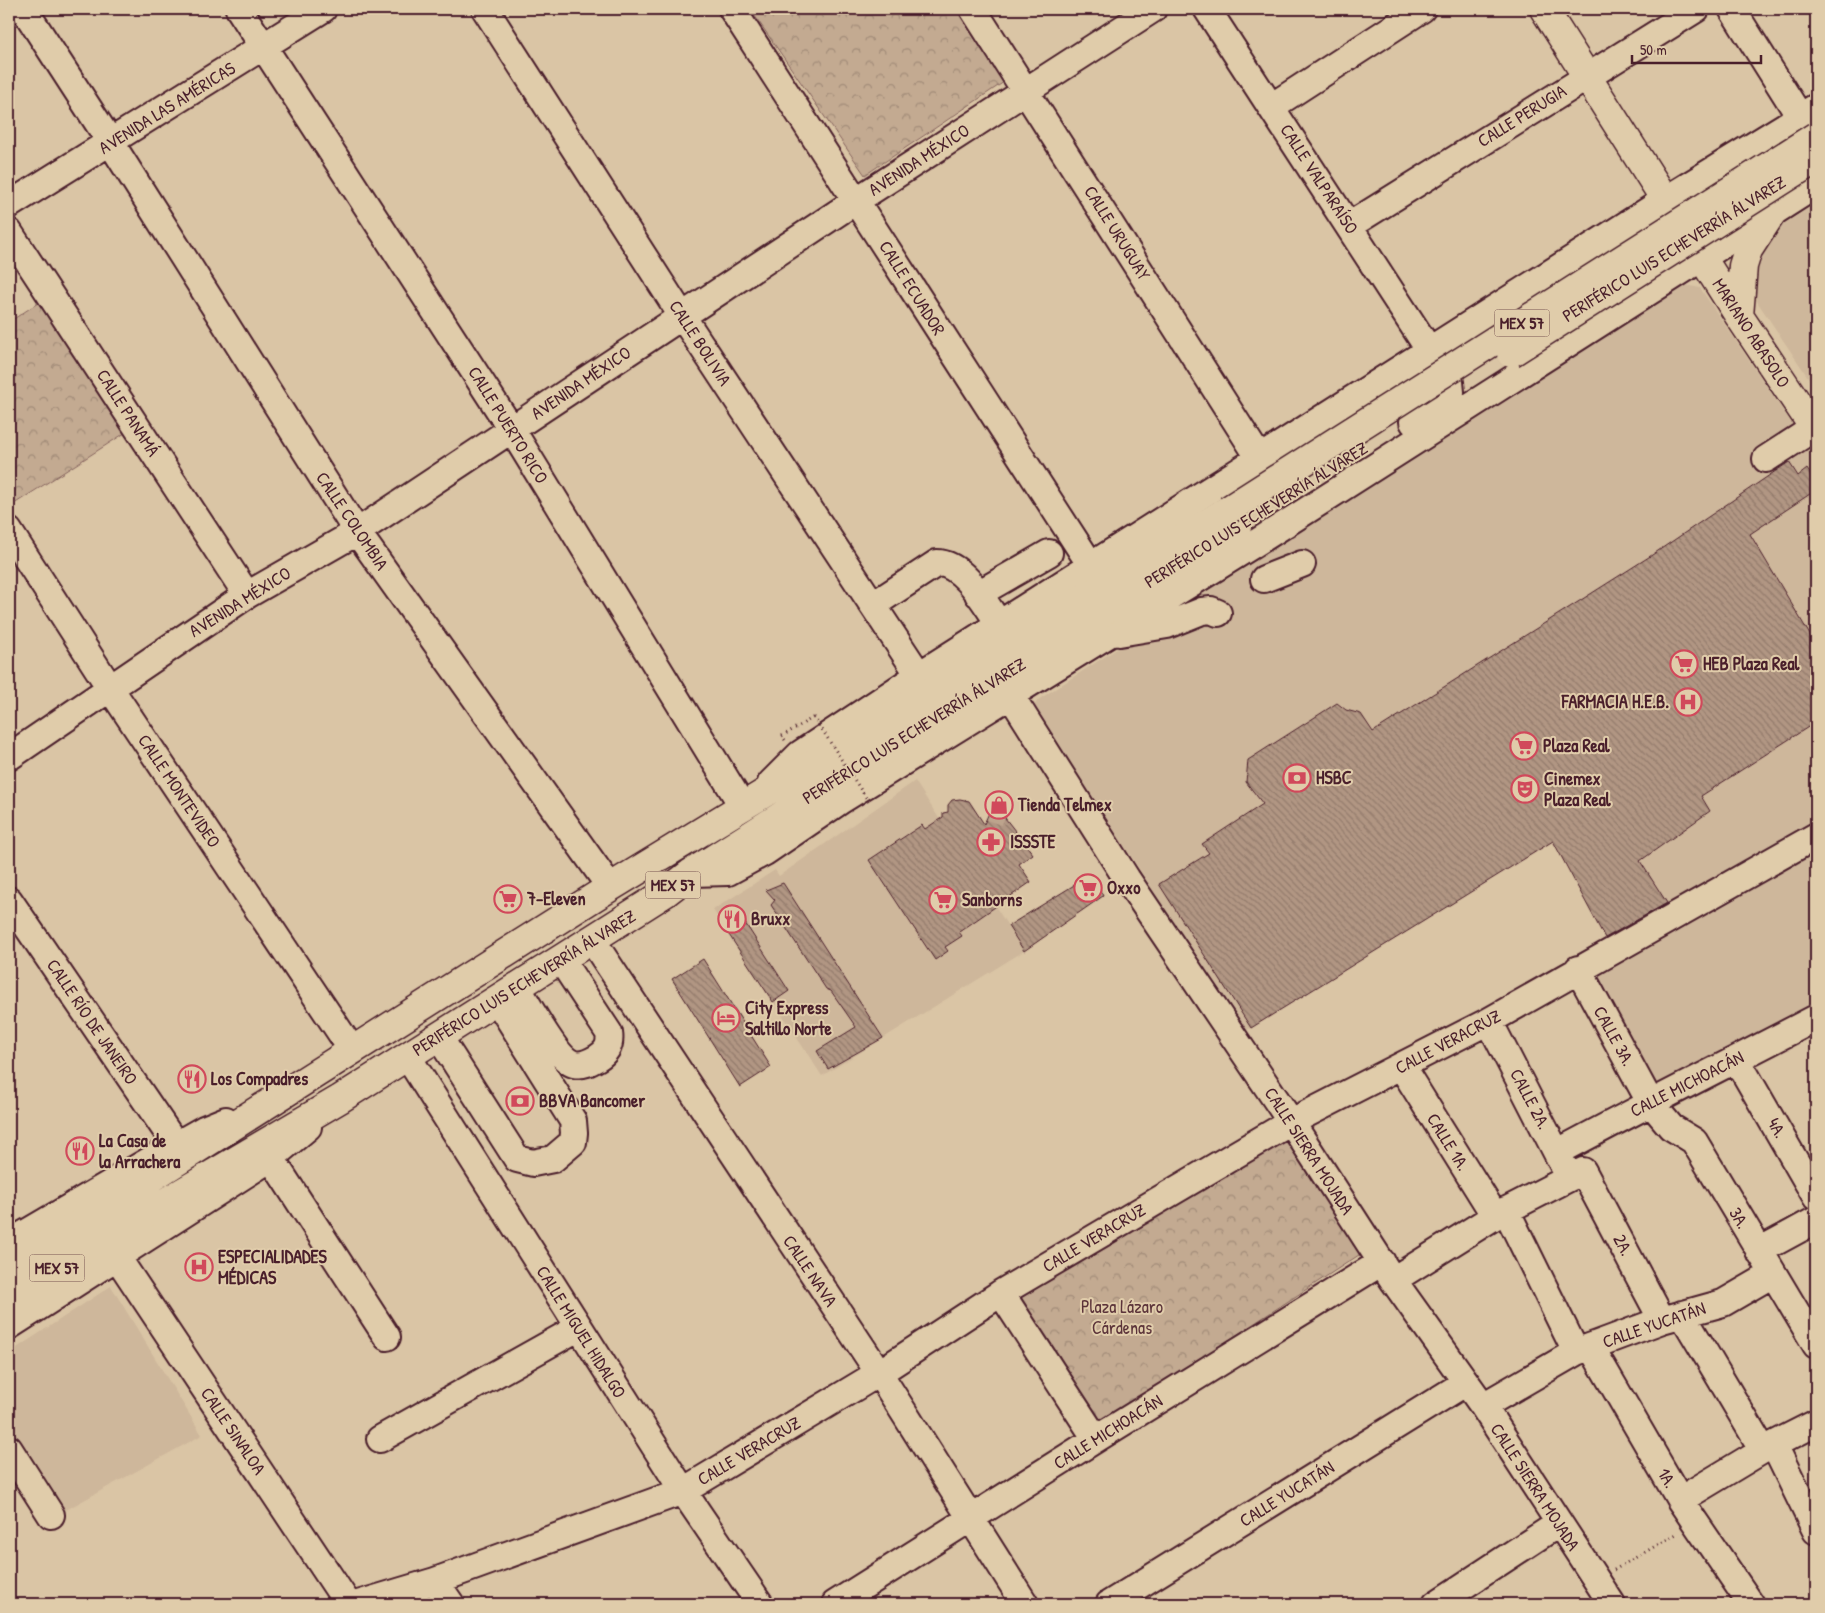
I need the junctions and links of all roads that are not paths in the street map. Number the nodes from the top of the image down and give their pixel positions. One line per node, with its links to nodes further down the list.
1 (24, 9): 18 (street, CALLE COLOMBIA)
2 (239, 9): 13 (street, CALLE PUERTO RICO)
3 (323, 9): 13 (street, AVENIDA LAS AMÉRICAS)
4 (485, 9): 28 (street, CALLE BOLIVIA)
5 (732, 9): 21 (street, CALLE ECUADOR)
6 (973, 9): 15 (street, CALLE URUGUAY)
7 (1153, 9): 15 (street, AVENIDA MÉXICO)
8 (1206, 9): 16 (street, CALLE VALPARAÍSO)
9 (1422, 9): 16 (street)
10 (1544, 9): 14 (main road, MARIANO ABASOLO)
11 (1696, 9): 14 (street, CALLE PERUGIA)
12 (1732, 9): 17 (street)
13 (264, 48): 18 (street, AVENIDA LAS AMÉRICAS); 31 (street, CALLE PUERTO RICO)
14 (1585, 77): 22 (main road, MARIANO ABASOLO); 25 (street, CALLE PERUGIA)
15 (1027, 91): 21 (street, AVENIDA MÉXICO); 33 (street, CALLE URUGUAY)
16 (1271, 107): 25 (street, CALLE VALPARAÍSO)
17 (1811, 120): 22 (street); 36 (main road, PERIFÉRICO LUIS ECHEVERRÍA ÁLVAREZ / MEX 57, bridge)
18 (111, 143): 23 (street, AVENIDA LAS AMÉRICAS); 38 (street, CALLE COLOMBIA)
19 (1816, 159): 36 (main road, PERIFÉRICO LUIS ECHEVERRÍA ÁLVAREZ / MEX 57, bridge)
20 (1816, 185): 24 (street)
21 (857, 200): 28 (street, AVENIDA MÉXICO); 41 (street, CALLE ECUADOR)
22 (1665, 200): 27 (main road, MARIANO ABASOLO); 30 (street)
23 (9, 205)
24 (1772, 213): 27 (street); 29 (main road)
25 (1350, 226): 30 (street, CALLE VALPARAÍSO)
26 (9, 232): 44 (street, CALLE PANAMÁ)
27 (1702, 258): 29 (main road, MARIANO ABASOLO); 35 (street)
28 (682, 316): 31 (street, AVENIDA MÉXICO); 45 (street, CALLE BOLIVIA)
29 (1739, 316): 32 (main road, MARIANO ABASOLO)
30 (1428, 350): 33 (street); 35 (street, CALLE VALPARAÍSO); 36 (street)
31 (512, 430): 38 (street, AVENIDA MÉXICO); 53 (street, CALLE PUERTO RICO)
32 (1815, 430): 34 (street)
33 (1260, 459): 41 (street)
34 (1766, 459)
35 (1333, 493): 36 (street)
36 (1239, 527): 48 (street); 53 (main road, PERIFÉRICO LUIS ECHEVERRÍA ÁLVAREZ / MEX 57); 55 (main road, PERIFÉRICO LUIS ECHEVERRÍA ÁLVAREZ / MEX 57)
37 (9, 531): 50 (street, CALLE MONTEVIDEO)
38 (357, 532): 44 (street, AVENIDA MÉXICO); 56 (street, CALLE COLOMBIA)
39 (1049, 553): 43 (street)
40 (1302, 564): 42 (street)
41 (1092, 567): 47 (street)
42 (1264, 579)
43 (978, 594): 45 (street); 47 (street)
44 (246, 595): 50 (street, AVENIDA MÉXICO)
45 (873, 605): 49 (street, CALLE BOLIVIA)
46 (1218, 613): 48 (street)
47 (1000, 625): 49 (street)
48 (1111, 634): 51 (street)
49 (919, 675): 53 (street)
50 (110, 688): 52 (street, AVENIDA MÉXICO); 65 (street, CALLE MONTEVIDEO)
51 (1010, 696): 55 (street); 72 (street, CALLE SIERRA MOJADA)
52 (9, 757)
53 (750, 803): 56 (main road, PERIFÉRICO LUIS ECHEVERRÍA ÁLVAREZ / MEX 57)
54 (1816, 836): 60 (street, CALLE VERACRUZ)
55 (691, 873): 58 (main road, PERIFÉRICO LUIS ECHEVERRÍA ÁLVAREZ / MEX 57)
56 (610, 887): 65 (main road, PERIFÉRICO LUIS ECHEVERRÍA ÁLVAREZ / MEX 57)
57 (9, 900): 73 (street, CALLE RÍO DE JANEIRO)
58 (592, 940): 59 (main road, PERIFÉRICO LUIS ECHEVERRÍA ÁLVAREZ / MEX 57); 94 (street, CALLE NAVA)
59 (561, 960): 61 (main road, PERIFÉRICO LUIS ECHEVERRÍA ÁLVAREZ / MEX 57); 61 (street)
60 (1578, 969): 63 (street, CALLE VERACRUZ); 70 (street, CALLE 3A.)
61 (507, 994): 64 (main road, PERIFÉRICO LUIS ECHEVERRÍA ÁLVAREZ / MEX 57); 64 (street)
62 (1816, 1018): 67 (street, CALLE MICHOACÁN)
63 (1489, 1021): 68 (street, CALLE VERACRUZ); 74 (street, CALLE 2A.)
64 (439, 1037): 66 (main road, PERIFÉRICO LUIS ECHEVERRÍA ÁLVAREZ / MEX 57)
65 (352, 1050): 71 (main road, PERIFÉRICO LUIS ECHEVERRÍA ÁLVAREZ / MEX 57)
66 (408, 1057): 69 (main road, PERIFÉRICO LUIS ECHEVERRÍA ÁLVAREZ / MEX 57); 90 (street, CALLE MIGUEL HIDALGO)
67 (1737, 1060): 70 (street, CALLE MICHOACÁN); 77 (street, 4A.)
68 (1402, 1067): 72 (street, CALLE VERACRUZ); 78 (street, CALLE 1A.)
69 (340, 1099): 75 (street); 80 (main road, PERIFÉRICO LUIS ECHEVERRÍA ÁLVAREZ / MEX 57)
70 (1650, 1102): 74 (street, CALLE MICHOACÁN); 82 (street, 3A.)
71 (244, 1117): 73 (street, PERIFÉRICO LUIS ECHEVERRÍA ÁLVAREZ); 80 (main road, PERIFÉRICO LUIS ECHEVERRÍA ÁLVAREZ / MEX 57)
72 (1291, 1122): 84 (street, CALLE SIERRA MOJADA); 86 (street, CALLE VERACRUZ)
73 (176, 1145): 81 (street, PERIFÉRICO LUIS ECHEVERRÍA ÁLVAREZ)
74 (1558, 1152): 76 (street, CALLE 2A.)
75 (271, 1158): 80 (street); 91 (street)
76 (1576, 1174): 78 (street, CALLE MICHOACÁN); 88 (street, 2A.)
77 (1816, 1197)
78 (1500, 1213): 84 (street, CALLE MICHOACÁN); 93 (street, 1A.)
79 (1816, 1220): 82 (street)
80 (106, 1236): 83 (main road, PERIFÉRICO LUIS ECHEVERRÍA ÁLVAREZ / MEX 57); 87 (main road, PERIFÉRICO LUIS ECHEVERRÍA ÁLVAREZ / MEX 57); 89 (street); 109 (street, CALLE SINALOA)
81 (10, 1238)
82 (1759, 1251): 85 (street, 3A.)
83 (9, 1268)
84 (1388, 1271): 95 (street, CALLE SIERRA MOJADA); 99 (street, CALLE MICHOACÁN)
85 (1772, 1274): 88 (street, CALLE YUCATÁN); 92 (street, 3A.)
86 (1002, 1293): 94 (street, CALLE VERACRUZ); 99 (street)
87 (9, 1298)
88 (1672, 1317): 93 (street, CALLE YUCATÁN); 100 (street, 2A.)
89 (9, 1326)
90 (578, 1328): 98 (street); 102 (street, CALLE MIGUEL HIDALGO)
91 (387, 1337)
92 (1816, 1345)
93 (1583, 1350): 96 (street, CALLE YUCATÁN); 103 (street, 1A.)
94 (879, 1373): 102 (street, CALLE VERACRUZ); 105 (street, CALLE NAVA)
95 (1465, 1383): 96 (street, CALLE SIERRA MOJADA); 115 (street, CALLE YUCATÁN)
96 (1483, 1406): 106 (street, CALLE SIERRA MOJADA)
97 (1816, 1423): 100 (street)
98 (380, 1439)
99 (1096, 1439): 105 (street, CALLE MICHOACÁN)
100 (1768, 1448): 103 (street); 107 (street, 2A.)
101 (9, 1449): 104 (street)
102 (683, 1491): 108 (street, CALLE VERACRUZ); 112 (street, CALLE MIGUEL HIDALGO)
103 (1680, 1500): 118 (street, 1A.)
104 (52, 1515)
105 (970, 1519): 113 (street, CALLE MICHOACÁN); 114 (street, CALLE NAVA)
106 (1558, 1524): 116 (street); 117 (street, CALLE SIERRA MOJADA)
107 (1816, 1531)
108 (435, 1581): 110 (street, CALLE VERACRUZ); 111 (street)
109 (348, 1604)
110 (358, 1604)
111 (451, 1604)
112 (760, 1604)
113 (835, 1604)
114 (1025, 1604)
115 (1110, 1604)
116 (1436, 1604)
117 (1612, 1604)
118 (1752, 1604)

